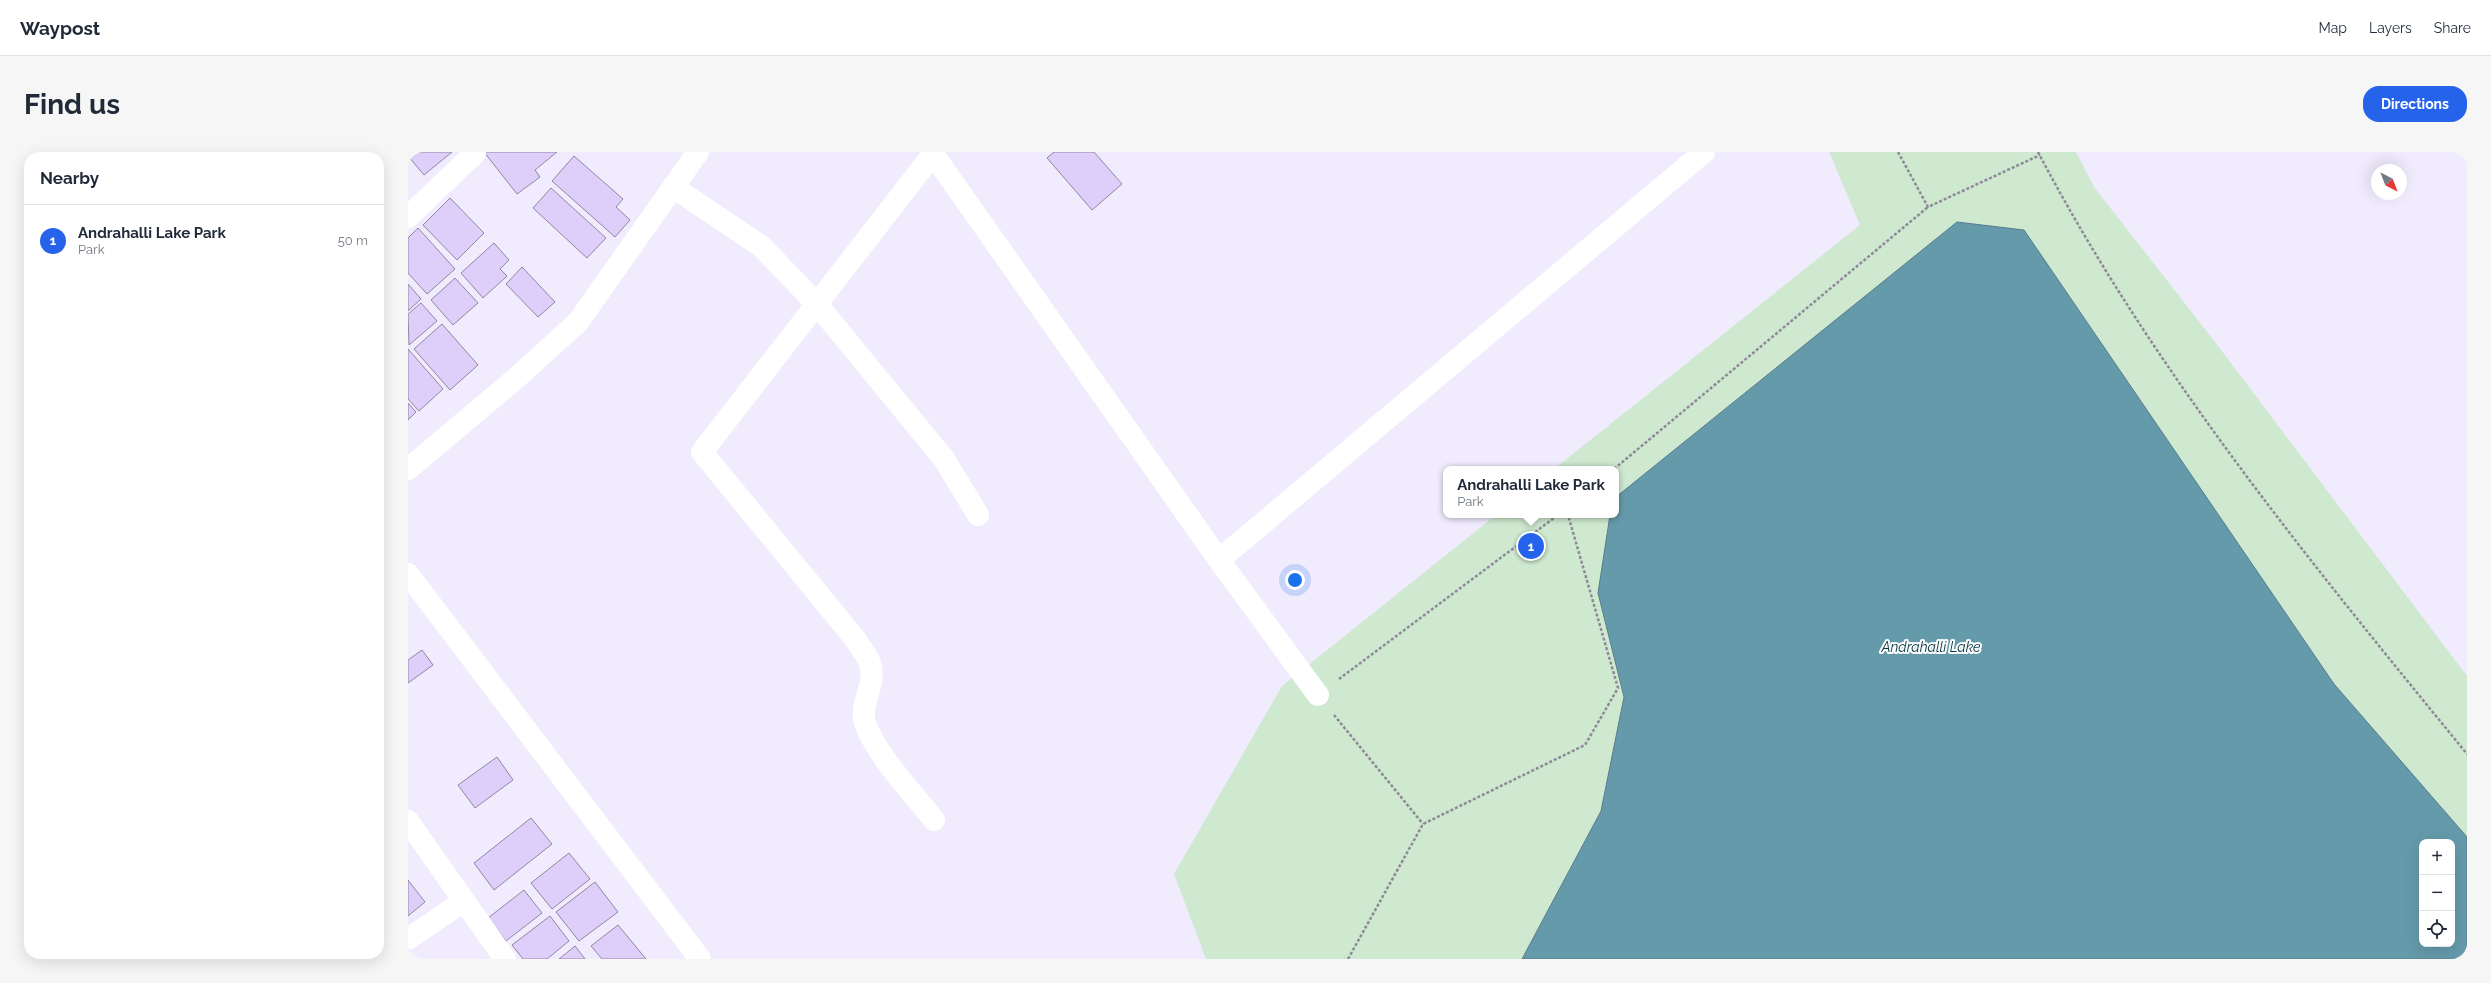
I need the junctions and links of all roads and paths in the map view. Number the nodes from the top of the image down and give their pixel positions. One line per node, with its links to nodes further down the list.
1 (698, 152): 6 (street)
2 (1704, 152): 15 (street)
3 (1898, 152): 7 (path)
4 (476, 153): 8 (street)
5 (2039, 154): 7 (path); 18 (path)
6 (673, 187): 9 (street); 11 (street)
7 (1928, 207): 10 (path)
8 (408, 217)
9 (816, 303): 12 (street); 15 (street); 19 (street)
10 (1618, 466)
11 (408, 469)
12 (978, 515)
13 (1554, 518): 17 (path)
14 (1569, 518): 21 (path)
15 (1219, 560): 17 (street)
16 (408, 574): 25 (street)
17 (1318, 695): 21 (path)
18 (2467, 754)
19 (934, 820)
20 (408, 821): 22 (street)
21 (1423, 824): 26 (path)
22 (464, 901): 23 (street); 24 (street)
23 (408, 939)
24 (505, 959)
25 (700, 959)
26 (1348, 959)

